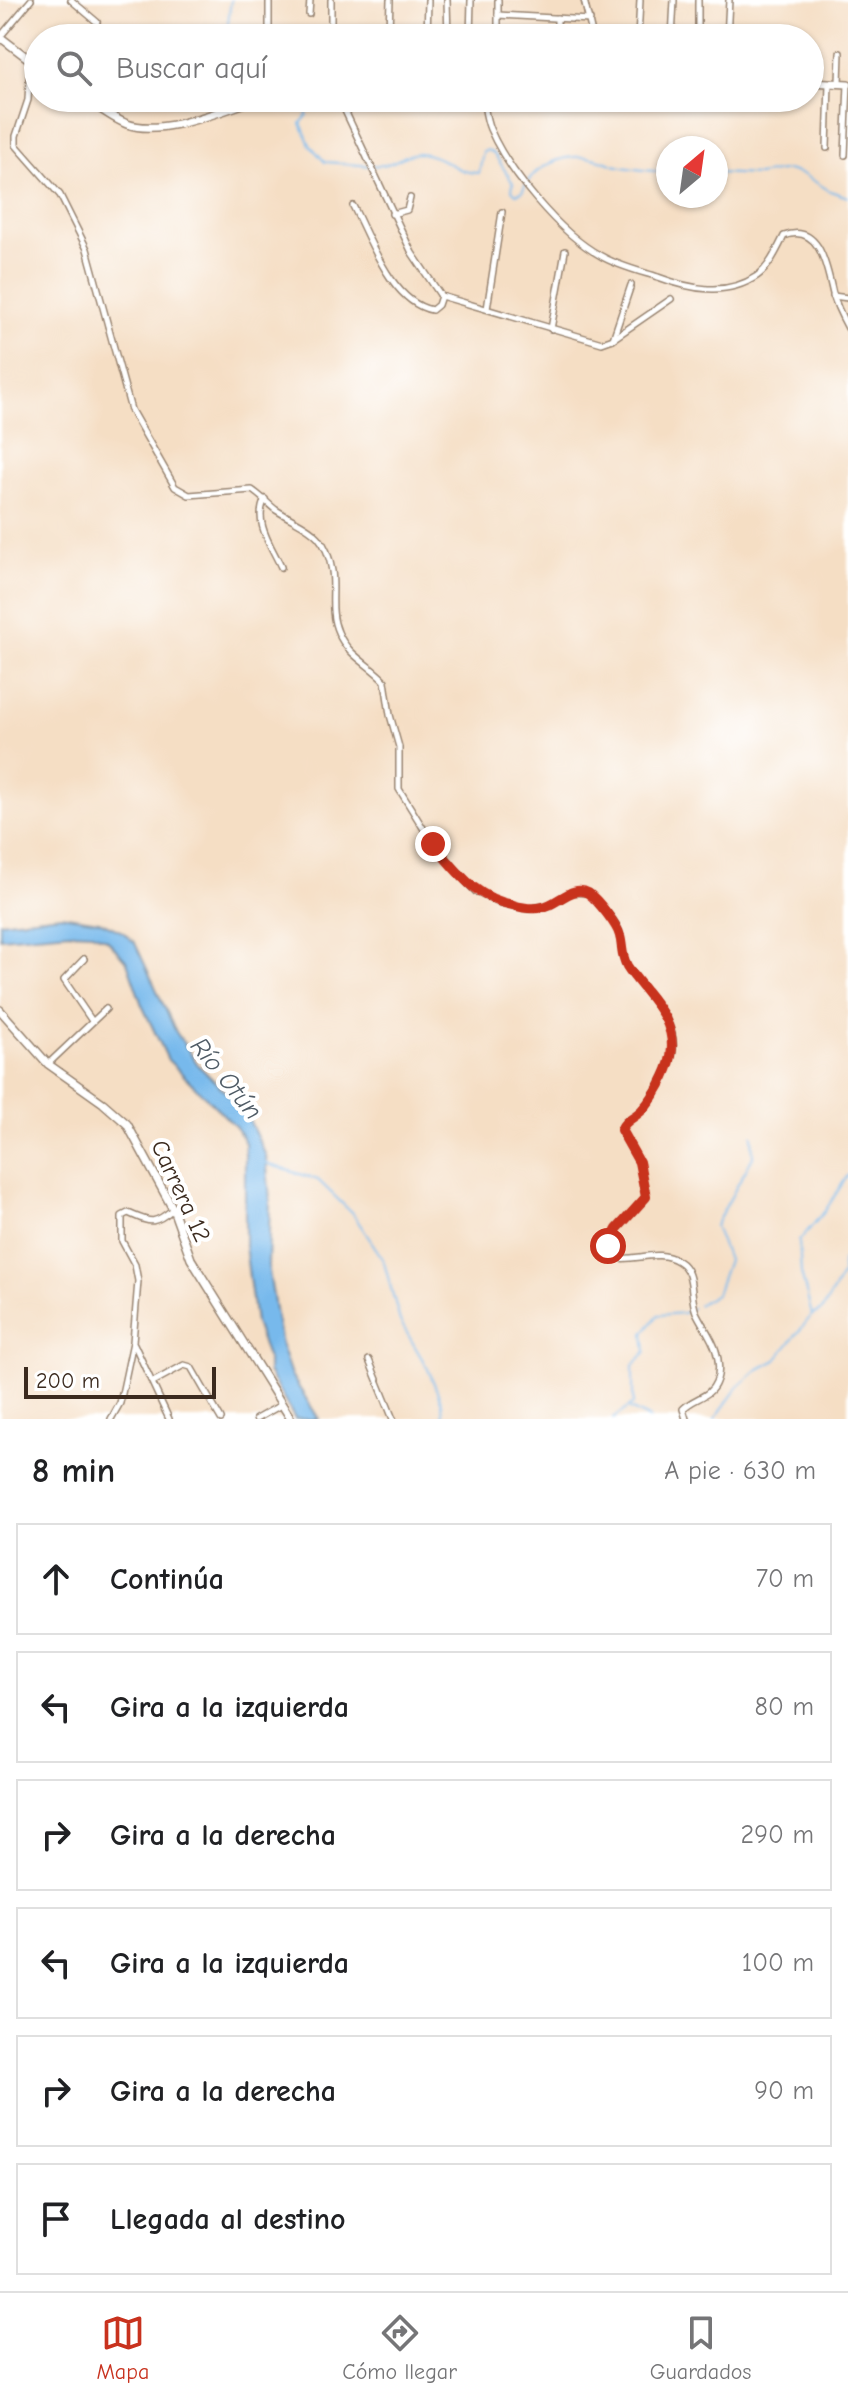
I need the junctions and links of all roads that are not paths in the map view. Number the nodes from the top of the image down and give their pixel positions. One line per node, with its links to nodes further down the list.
1 (31, 0): 34 (street)
2 (71, 0): 20 (street)
3 (269, 0): 21 (street)
4 (310, 0): 16 (street)
5 (331, 0): 22 (street)
6 (390, 0): 23 (street)
7 (428, 0): 24 (street)
8 (447, 0): 25 (street)
9 (471, 0): 26 (street)
10 (498, 0): 17 (street)
11 (584, 0): 19 (street)
12 (640, 0): 30 (street)
13 (674, 0): 31 (street)
14 (698, 0): 32 (street)
15 (729, 0): 33 (street)
16 (309, 14)
17 (498, 15): 18 (street); 27 (street)
18 (557, 18): 19 (street); 28 (street)
19 (590, 20): 29 (street)
20 (97, 22)
21 (269, 24)
22 (331, 24)
23 (389, 24)
24 (427, 24)
25 (448, 24)
26 (470, 24)
27 (498, 24)
28 (557, 24)
29 (591, 24)
30 (639, 24)
31 (673, 24)
32 (698, 24)
33 (728, 24)
34 (0, 37): 36 (street)
35 (840, 53): 39 (street)
36 (24, 55)
37 (824, 83): 38 (street)
38 (829, 83): 39 (street); 45 (street)
39 (845, 84): 46 (street)
40 (24, 112): 63 (street)
41 (106, 112): 42 (street)
42 (216, 112)
43 (345, 112): 51 (street)
44 (486, 112): 56 (street)
45 (827, 148)
46 (845, 155)
47 (410, 198): 49 (street)
48 (353, 206): 55 (street)
49 (407, 210): 51 (street); 52 (street)
50 (502, 212): 59 (street)
51 (392, 214): 55 (street)
52 (407, 218)
53 (565, 251): 61 (street)
54 (631, 285): 62 (street)
55 (441, 296): 59 (street)
56 (833, 296): 57 (street); 60 (street)
57 (848, 298)
58 (671, 299): 62 (street)
59 (487, 309): 61 (street)
60 (848, 328)
61 (551, 329): 62 (street)
62 (613, 339)
63 (265, 499): 64 (street); 81 (street)
64 (281, 567)
65 (84, 959): 68 (street)
66 (106, 1009): 68 (street)
67 (0, 1010): 69 (street, Carrera 12)
68 (92, 1021): 69 (street)
69 (48, 1064): 70 (street, Carrera 12)
70 (173, 1209): 71 (street); 74 (street, Carrera 12)
71 (133, 1342): 73 (street); 75 (street)
72 (369, 1360): 80 (street)
73 (153, 1382): 76 (street); 77 (street)
74 (281, 1405): 78 (street); 79 (street, Carrera 12)
75 (111, 1419)
76 (169, 1419)
77 (221, 1419)
78 (256, 1419)
79 (291, 1419)
80 (393, 1419)
81 (686, 1419)

